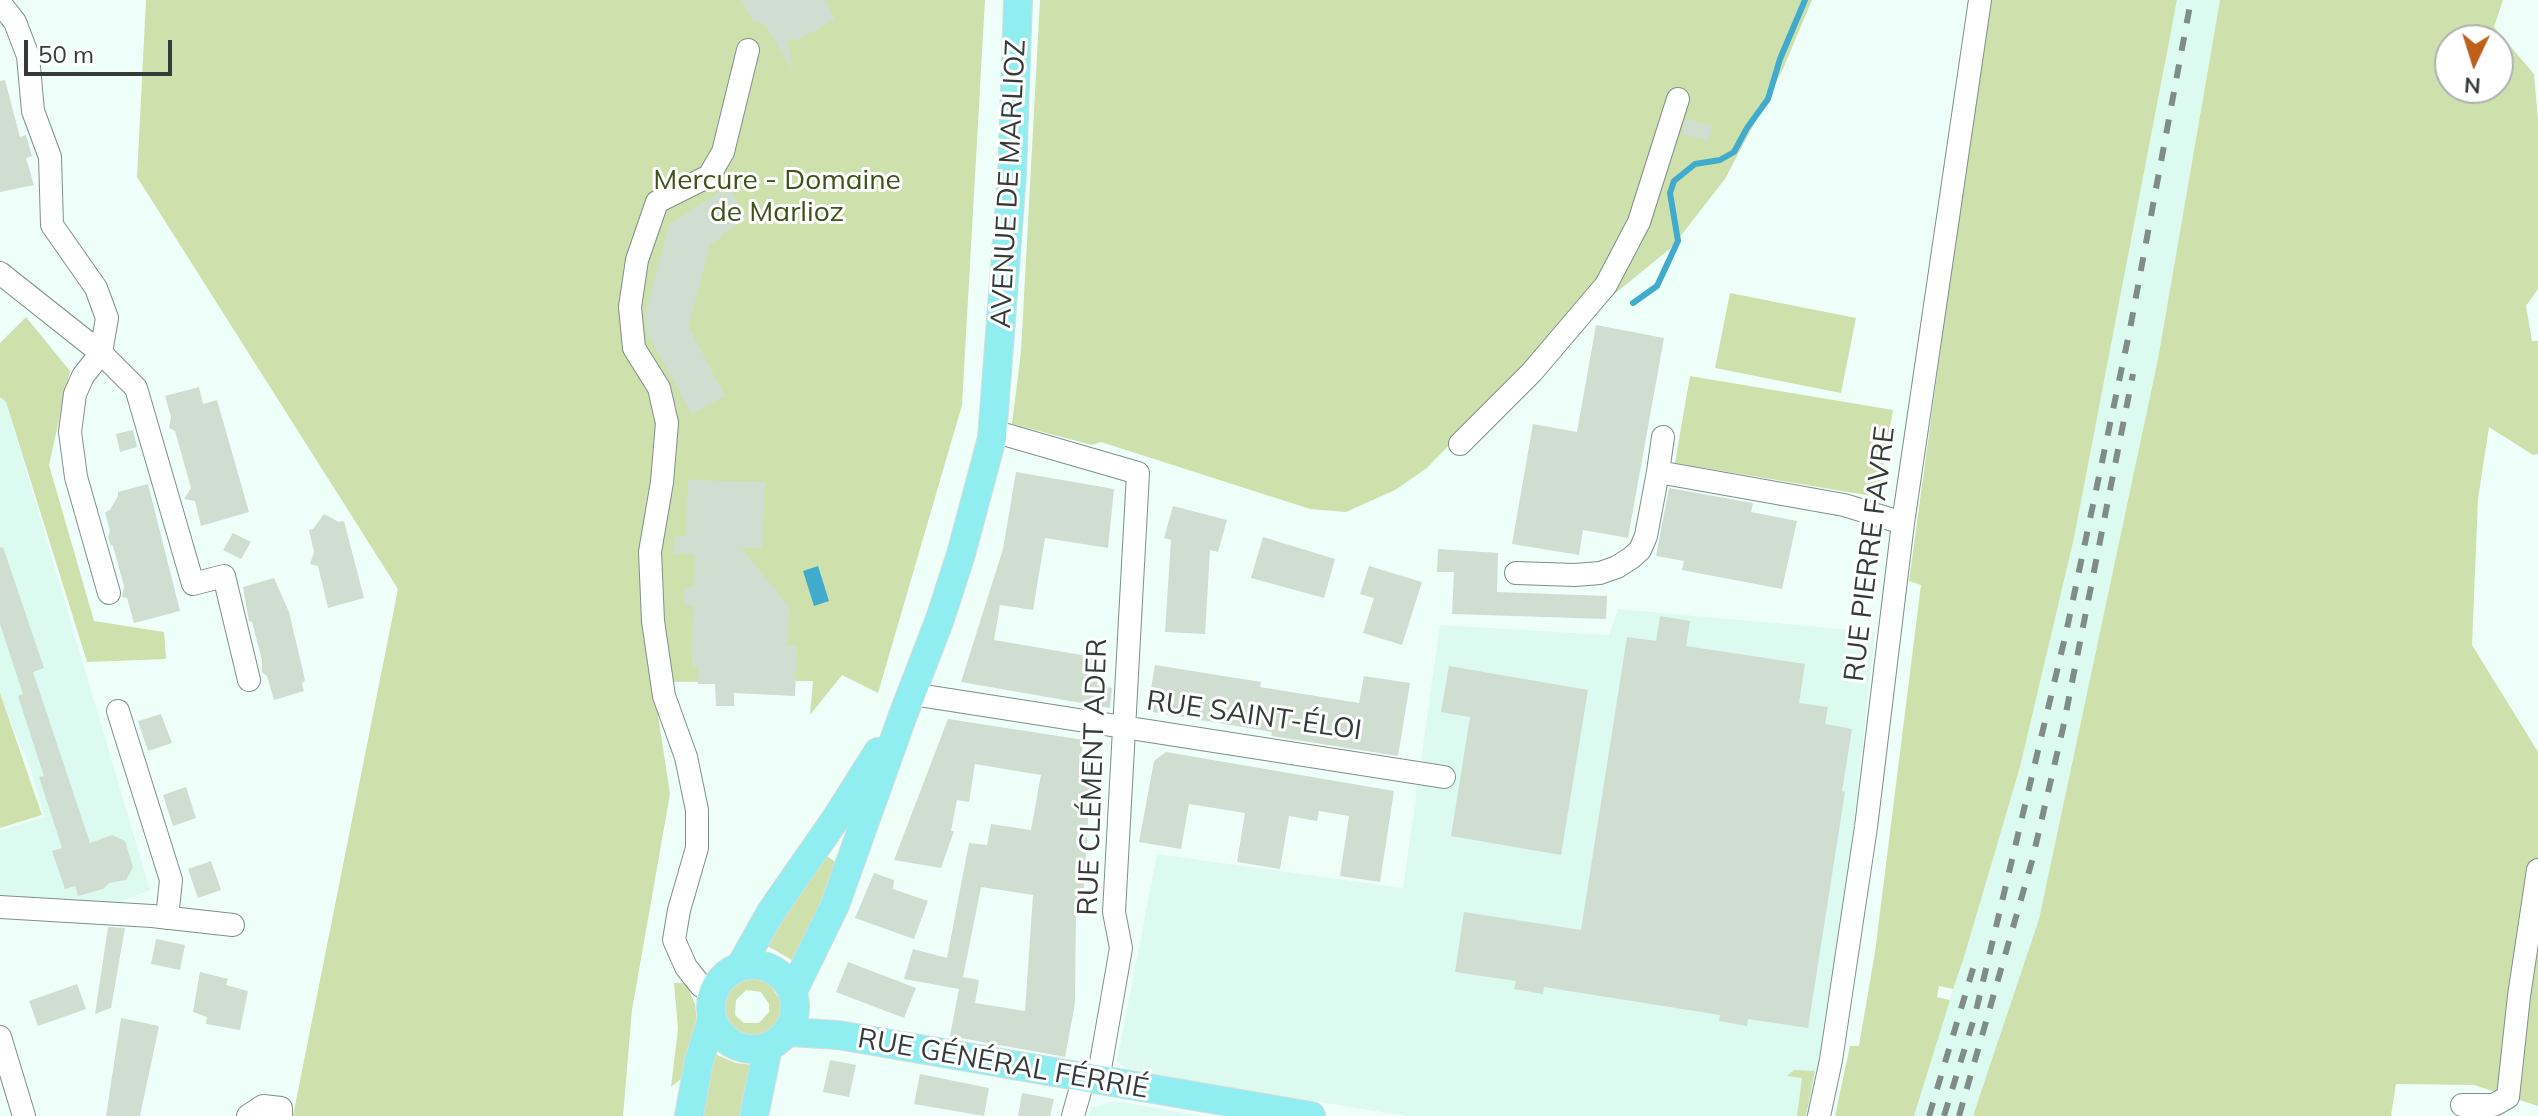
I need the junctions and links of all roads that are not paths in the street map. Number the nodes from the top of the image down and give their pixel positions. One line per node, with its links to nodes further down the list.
1 (1018, 0): 8 (main road, AVENUE DE MARLIOZ)
2 (1980, 0): 14 (street, RUE PIERRE FAVRE)
3 (0, 3): 7 (street)
4 (748, 50): 28 (street)
5 (1678, 99): 11 (street)
6 (0, 273): 7 (street)
7 (101, 353): 16 (street); 17 (street)
8 (998, 369): 9 (main road, AVENUE DE MARLIOZ); 13 (main road, AVENUE DE MARLIOZ)
9 (993, 431): 13 (main road, AVENUE DE MARLIOZ); 20 (street, RUE CLÉMENT ADER)
10 (1663, 437): 12 (street)
11 (1460, 444)
12 (1658, 472): 14 (street); 15 (street)
13 (981, 473): 18 (main road, AVENUE DE MARLIOZ)
14 (1903, 523): 41 (street, RUE PIERRE FAVRE)
15 (1516, 573)
16 (109, 593)
17 (249, 680)
18 (907, 704): 20 (street, RUE SAINT-ÉLOI); 22 (main road, AVENUE DE MARLIOZ); 23 (main road, AVENUE DE MARLIOZ)
19 (118, 711): 26 (street)
20 (1122, 727): 21 (street, RUE SAINT-ÉLOI); 32 (street, RUE CLÉMENT ADER)
21 (1444, 777)
22 (814, 849): 23 (street); 28 (main road, AVENUE DE MARLIOZ)
23 (850, 866): 30 (main road, AVENUE DE MARLIOZ)
24 (2538, 870): 33 (street)
25 (0, 907): 26 (street)
26 (167, 918): 27 (street)
27 (233, 925)
28 (726, 979): 29 (main road); 30 (main road)
29 (712, 1019): 30 (main road); 37 (main road)
30 (786, 1019): 32 (main road, RUE GÉNÉRAL FÉRRIÉ); 38 (main road, AVENUE DE MARLIOZ)
31 (0, 1037): 35 (street)
32 (1091, 1079): 39 (street, RUE CLÉMENT ADER); 40 (main road, RUE GÉNÉRAL FÉRRIÉ)
33 (2462, 1105)
34 (281, 1112): 36 (street)
35 (24, 1116)
36 (248, 1116)
37 (689, 1116)
38 (754, 1116)
39 (1073, 1116)
40 (1311, 1116)
41 (1819, 1116)

